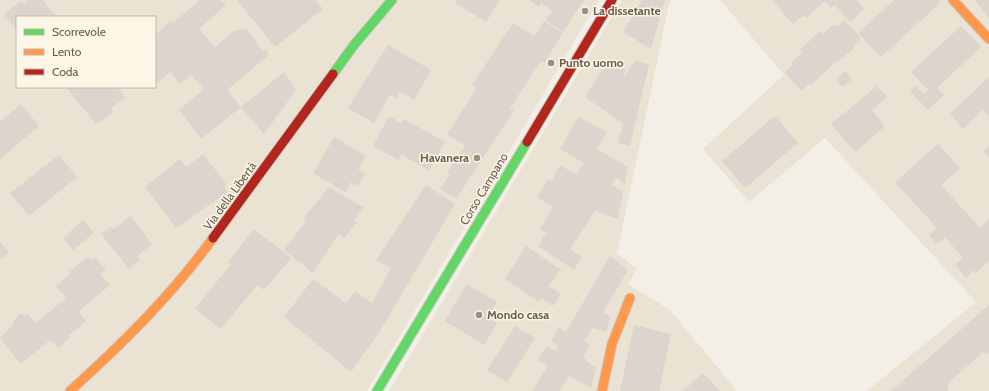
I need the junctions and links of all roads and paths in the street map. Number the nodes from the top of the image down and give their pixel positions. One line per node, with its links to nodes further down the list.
1 (392, 0): 6 (street, Via della Libertà)
2 (612, 0): 7 (street, Corso Campano)
3 (953, 0): 4 (street)
4 (989, 39)
5 (630, 298): 8 (street)
6 (70, 391)
7 (377, 391)
8 (602, 391)

